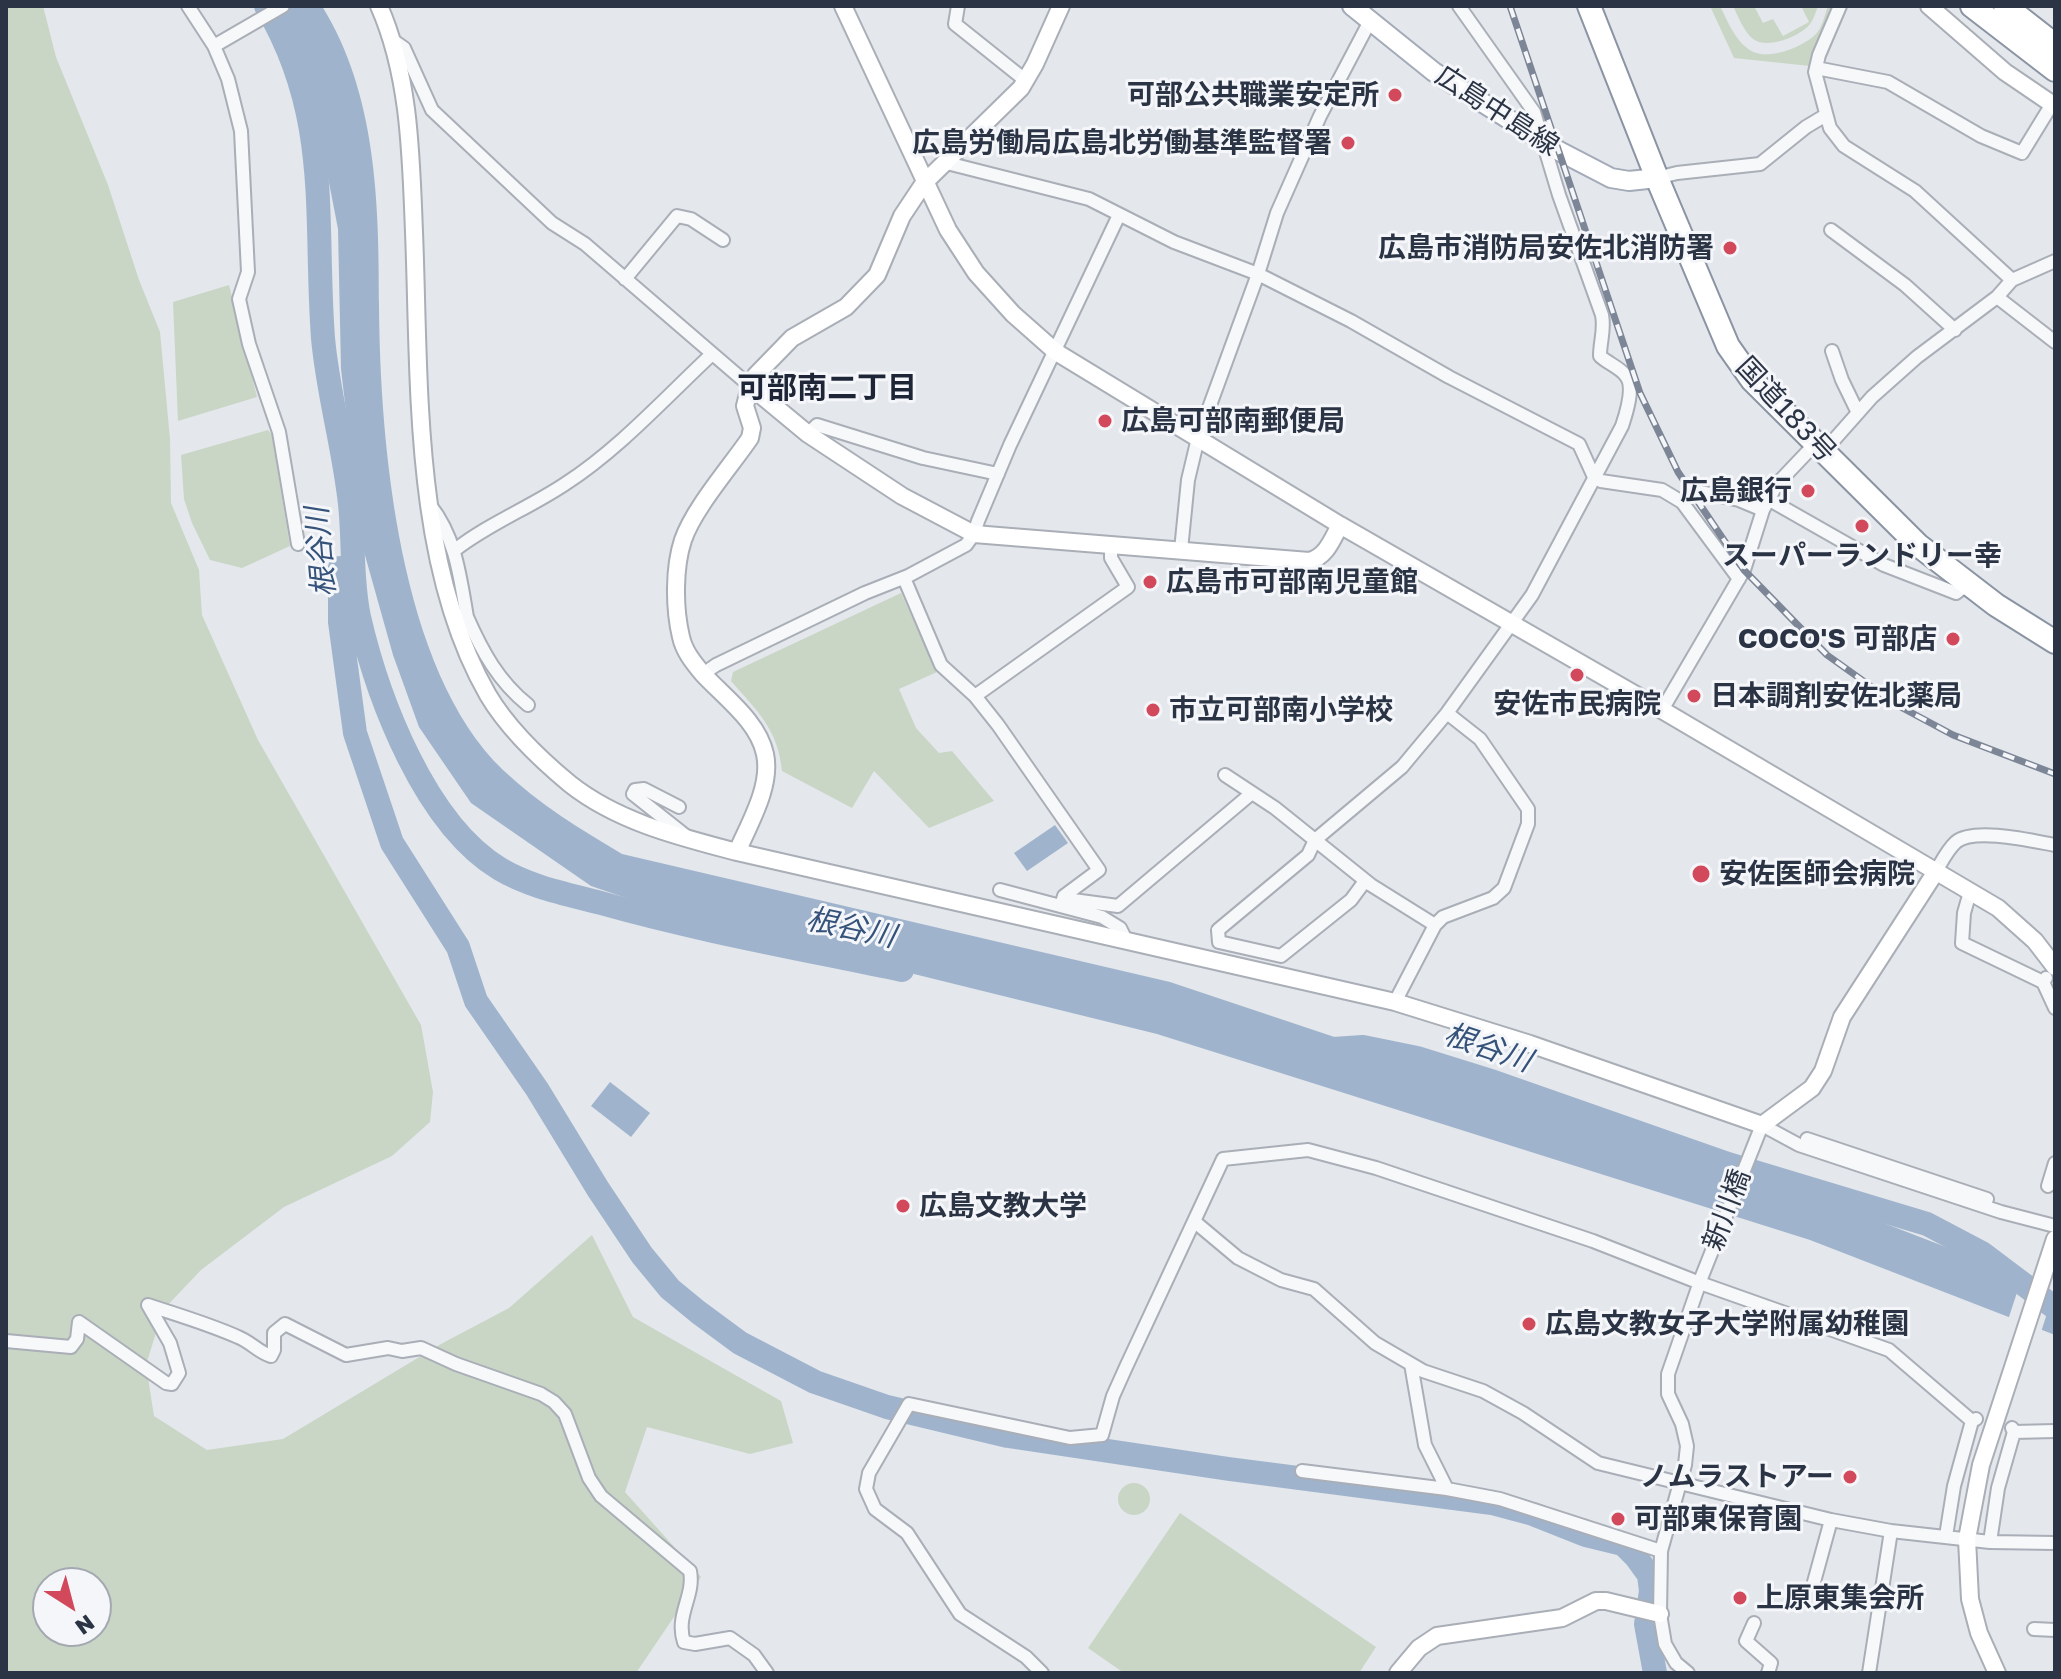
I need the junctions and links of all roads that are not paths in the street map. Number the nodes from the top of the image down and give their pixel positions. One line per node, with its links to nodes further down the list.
1 (188, 6): 16 (street)
2 (283, 6): 16 (street)
3 (379, 6): 15 (street)
4 (843, 6): 26 (street)
5 (958, 6): 20 (street)
6 (1061, 6): 20 (street)
7 (1352, 6): 14 (main road, 広島中島線)
8 (1459, 6): 23 (street)
9 (1589, 6): 25 (highway, 国道183号)
10 (1840, 6): 18 (street)
11 (1929, 6): 21 (street)
12 (1972, 6): 19 (highway)
13 (2005, 6): 17 (highway)
14 (1370, 21): 23 (main road, 広島中島線); 31 (street)
15 (391, 39): 32 (street); 49 (street)
16 (218, 44): 52 (street)
17 (2055, 45)
18 (1816, 68): 21 (street); 22 (street)
19 (2055, 70)
20 (1025, 80): 24 (street)
21 (2054, 105)
22 (1826, 115): 25 (street); 33 (street)
23 (1543, 141): 25 (main road, 広島中島線); 46 (street)
24 (943, 162): 26 (street); 27 (street)
25 (1657, 178): 44 (highway, 国道183号)
26 (924, 183): 38 (street); 40 (street)
27 (1119, 215): 31 (street); 38 (street)
28 (1831, 230): 35 (street)
29 (723, 240): 32 (street)
30 (2055, 261): 33 (street)
31 (1258, 274): 43 (street); 46 (street)
32 (625, 279): 39 (street)
33 (2012, 280): 34 (street)
34 (1997, 297): 35 (street); 36 (street)
35 (1955, 330): 41 (street)
36 (2055, 342)
37 (1832, 351): 41 (street)
38 (1056, 352): 43 (street); 45 (street)
39 (711, 355): 40 (street); 54 (street)
40 (750, 386): 42 (street); 62 (street)
41 (1858, 413): 44 (street)
42 (808, 434): 45 (street); 51 (street)
43 (1198, 438): 50 (street); 55 (street)
44 (1815, 444): 48 (street); 58 (highway, 国道183号)
45 (998, 474): 51 (street)
46 (1594, 477): 57 (street); 60 (street)
47 (1701, 492): 48 (street)
48 (1766, 504): 57 (street); 58 (street)
49 (430, 505): 54 (street); 59 (street)
50 (1340, 525): 55 (street); 60 (street)
51 (974, 534): 53 (street); 56 (street)
52 (298, 544)
53 (1111, 545): 55 (street); 63 (street)
54 (455, 550): 59 (street)
55 (1181, 550)
56 (904, 578): 62 (street); 63 (street)
57 (1739, 579): 65 (street)
58 (1968, 584): 61 (highway, 国道183号)
59 (461, 619): 64 (street); 70 (street)
60 (1510, 625): 65 (street); 66 (street)
61 (2055, 642)
62 (703, 674): 73 (street)
63 (975, 696): 78 (street)
64 (528, 705)
65 (1662, 710): 74 (street)
66 (1447, 713): 71 (street); 79 (street)
67 (1225, 775): 68 (street)
68 (1252, 793): 71 (street); 78 (street)
69 (679, 807): 70 (street)
70 (691, 840): 73 (street)
71 (1315, 840): 75 (street); 75 (street)
72 (2055, 845): 74 (street)
73 (737, 852): 80 (street)
74 (1935, 873): 77 (street); 85 (street)
75 (1365, 881): 79 (street)
76 (1000, 890): 78 (street)
77 (1970, 892): 81 (street); 82 (street)
78 (1061, 906): 80 (street)
79 (1435, 925): 83 (street)
80 (1126, 940): 83 (street)
81 (2054, 966): 82 (street)
82 (2043, 982): 84 (street)
83 (1395, 1002): 85 (street)
84 (2055, 1008)
85 (1762, 1125): 89 (street); 91 (street, 新川橋)
86 (2055, 1163): 87 (street)
87 (2048, 1186)
88 (1195, 1222): 91 (street); 93 (street); 111 (street)
89 (2055, 1226)
90 (2055, 1239): 101 (street)
91 (1701, 1280): 96 (street, 新川橋); 100 (street)
92 (6, 1341): 110 (street)
93 (1411, 1364): 96 (street); 97 (street)
94 (2055, 1431): 102 (street)
95 (1302, 1471): 97 (street)
96 (1679, 1484): 98 (street); 104 (street, 新川橋)
97 (1447, 1489): 104 (street)
98 (1831, 1520): 99 (street); 105 (street)
99 (1891, 1531): 100 (street); 115 (street)
100 (1946, 1536): 101 (street)
101 (1967, 1539): 102 (street); 116 (street)
102 (1990, 1542): 103 (street)
103 (2055, 1543)
104 (1661, 1551): 106 (street, 新川橋)
105 (1814, 1582)
106 (1652, 1612): 112 (street); 113 (street, 新川橋)
107 (1754, 1623): 114 (street)
108 (2034, 1629): 109 (street)
109 (2055, 1630)
110 (767, 1673)
111 (1042, 1673)
112 (1398, 1673)
113 (1688, 1673)
114 (1768, 1673)
115 (1869, 1673)
116 (1997, 1673)

